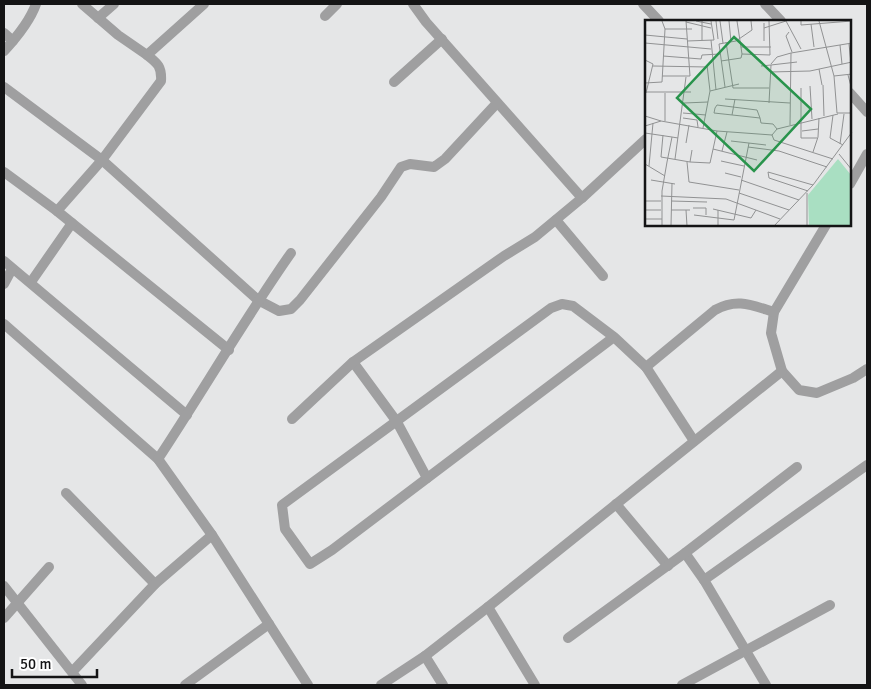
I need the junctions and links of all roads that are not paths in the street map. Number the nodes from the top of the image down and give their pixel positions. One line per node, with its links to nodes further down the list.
1 (36, 4): 15 (street)
2 (82, 4): 10 (street)
3 (114, 4): 10 (street)
4 (204, 4): 17 (street)
5 (337, 4): 9 (street)
6 (413, 4): 14 (street)
7 (643, 4): 11 (street)
8 (765, 4): 12 (street)
9 (326, 16)
10 (98, 18): 17 (street)
11 (658, 20)
12 (780, 20)
13 (4, 33): 15 (street)
14 (442, 39): 18 (street); 21 (street)
15 (13, 41): 16 (street)
16 (4, 51)
17 (147, 55): 25 (street)
18 (394, 82)
19 (4, 87): 25 (street)
20 (851, 95): 22 (street)
21 (497, 103): 29 (street); 40 (street)
22 (867, 112)
23 (645, 140): 29 (street)
24 (867, 154): 27 (street)
25 (102, 160): 30 (street); 40 (street)
26 (7, 175): 28 (street); 30 (street)
27 (851, 182)
28 (4, 186)
29 (582, 198): 31 (street)
30 (57, 211): 32 (street)
31 (556, 220): 37 (street); 45 (street)
32 (72, 223): 38 (street); 44 (street)
33 (825, 226): 41 (street)
34 (291, 253): 40 (street)
35 (4, 261): 36 (street)
36 (12, 268): 38 (street); 39 (street)
37 (603, 276)
38 (31, 282): 49 (street)
39 (4, 284)
40 (258, 300): 44 (street)
41 (774, 312): 46 (street); 48 (street)
42 (6, 330): 53 (street)
43 (614, 338): 46 (street); 51 (street); 56 (street)
44 (229, 350): 49 (street)
45 (353, 362): 50 (street); 51 (street)
46 (646, 367): 52 (street)
47 (867, 369): 48 (street)
48 (782, 371): 52 (street)
49 (187, 415): 53 (street)
50 (292, 420)
51 (397, 422): 56 (street); 56 (street)
52 (694, 441): 58 (street)
53 (158, 459): 59 (street)
54 (867, 465): 63 (street)
55 (797, 467): 60 (street)
56 (427, 478)
57 (66, 493): 64 (street)
58 (616, 504): 61 (street); 68 (street)
59 (212, 535): 64 (street); 70 (street)
60 (685, 553): 61 (street); 63 (street)
61 (668, 566): 71 (street)
62 (49, 567): 66 (street)
63 (704, 580): 72 (street)
64 (155, 584): 74 (street)
65 (4, 586): 66 (street)
66 (18, 603): 69 (street); 74 (street)
67 (830, 605): 72 (street)
68 (488, 607): 73 (street); 80 (street)
69 (4, 618)
70 (270, 624): 76 (street); 77 (street)
71 (568, 638)
72 (745, 650): 81 (street); 82 (street)
73 (425, 656): 78 (street); 79 (street)
74 (72, 671): 75 (street)
75 (82, 685)
76 (185, 685)
77 (308, 685)
78 (380, 685)
79 (443, 685)
80 (535, 685)
81 (682, 685)
82 (766, 685)

